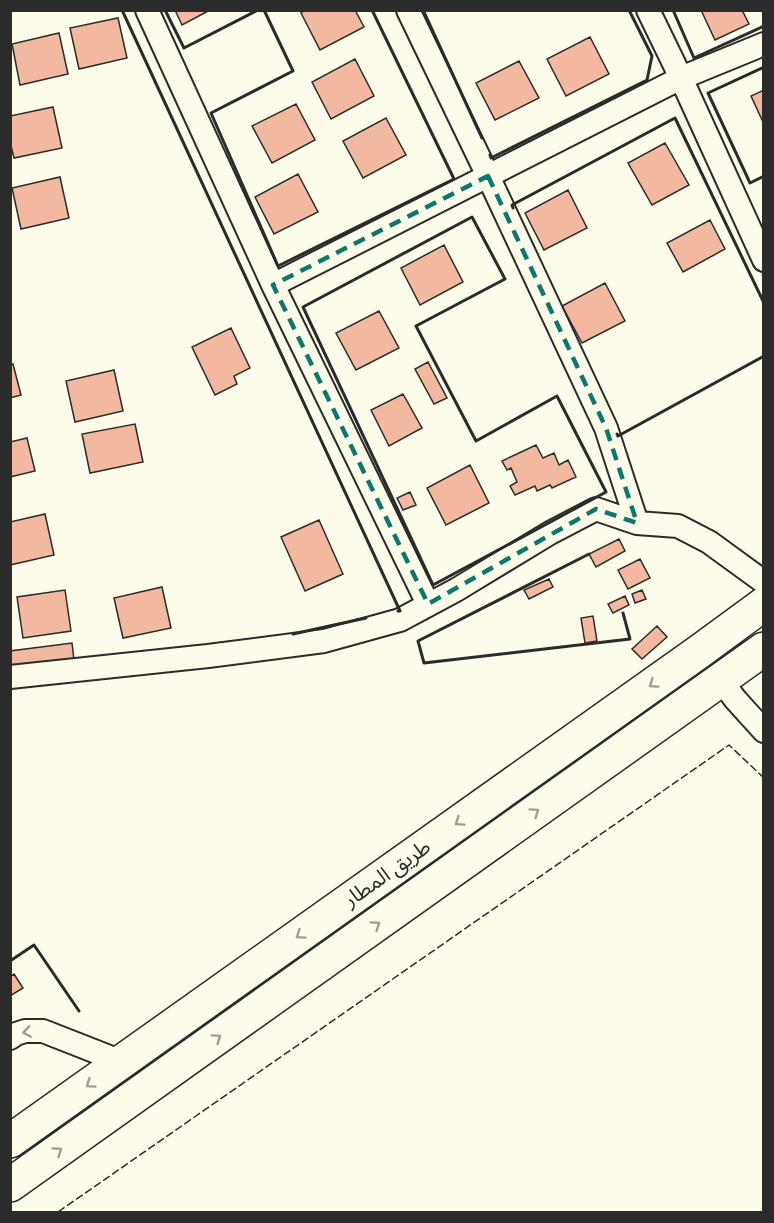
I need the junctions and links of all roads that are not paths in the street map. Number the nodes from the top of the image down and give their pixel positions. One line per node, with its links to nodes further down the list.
1 (147, 10): 8 (street)
2 (408, 10): 6 (street)
3 (648, 10): 5 (street)
4 (764, 44): 5 (street)
5 (681, 78): 6 (street); 7 (street)
6 (488, 176): 8 (street); 9 (street)
7 (764, 260)
8 (273, 285): 11 (street)
9 (637, 523): 10 (street); 11 (street)
10 (764, 582)
11 (428, 604): 15 (street)
12 (764, 604): 14 (highway, طريق المطار)
13 (764, 649): 16 (highway, طريق المطار)
14 (700, 651): 16 (highway); 19 (highway, طريق المطار, one-way to 19)
15 (10, 677)
16 (721, 680): 17 (street); 21 (highway, طريق المطار, one-way to 16)
17 (764, 731)
18 (10, 1038): 19 (street, one-way to 18)
19 (122, 1062): 20 (highway, طريق المطار, one-way to 20)
20 (10, 1141)
21 (10, 1185)

